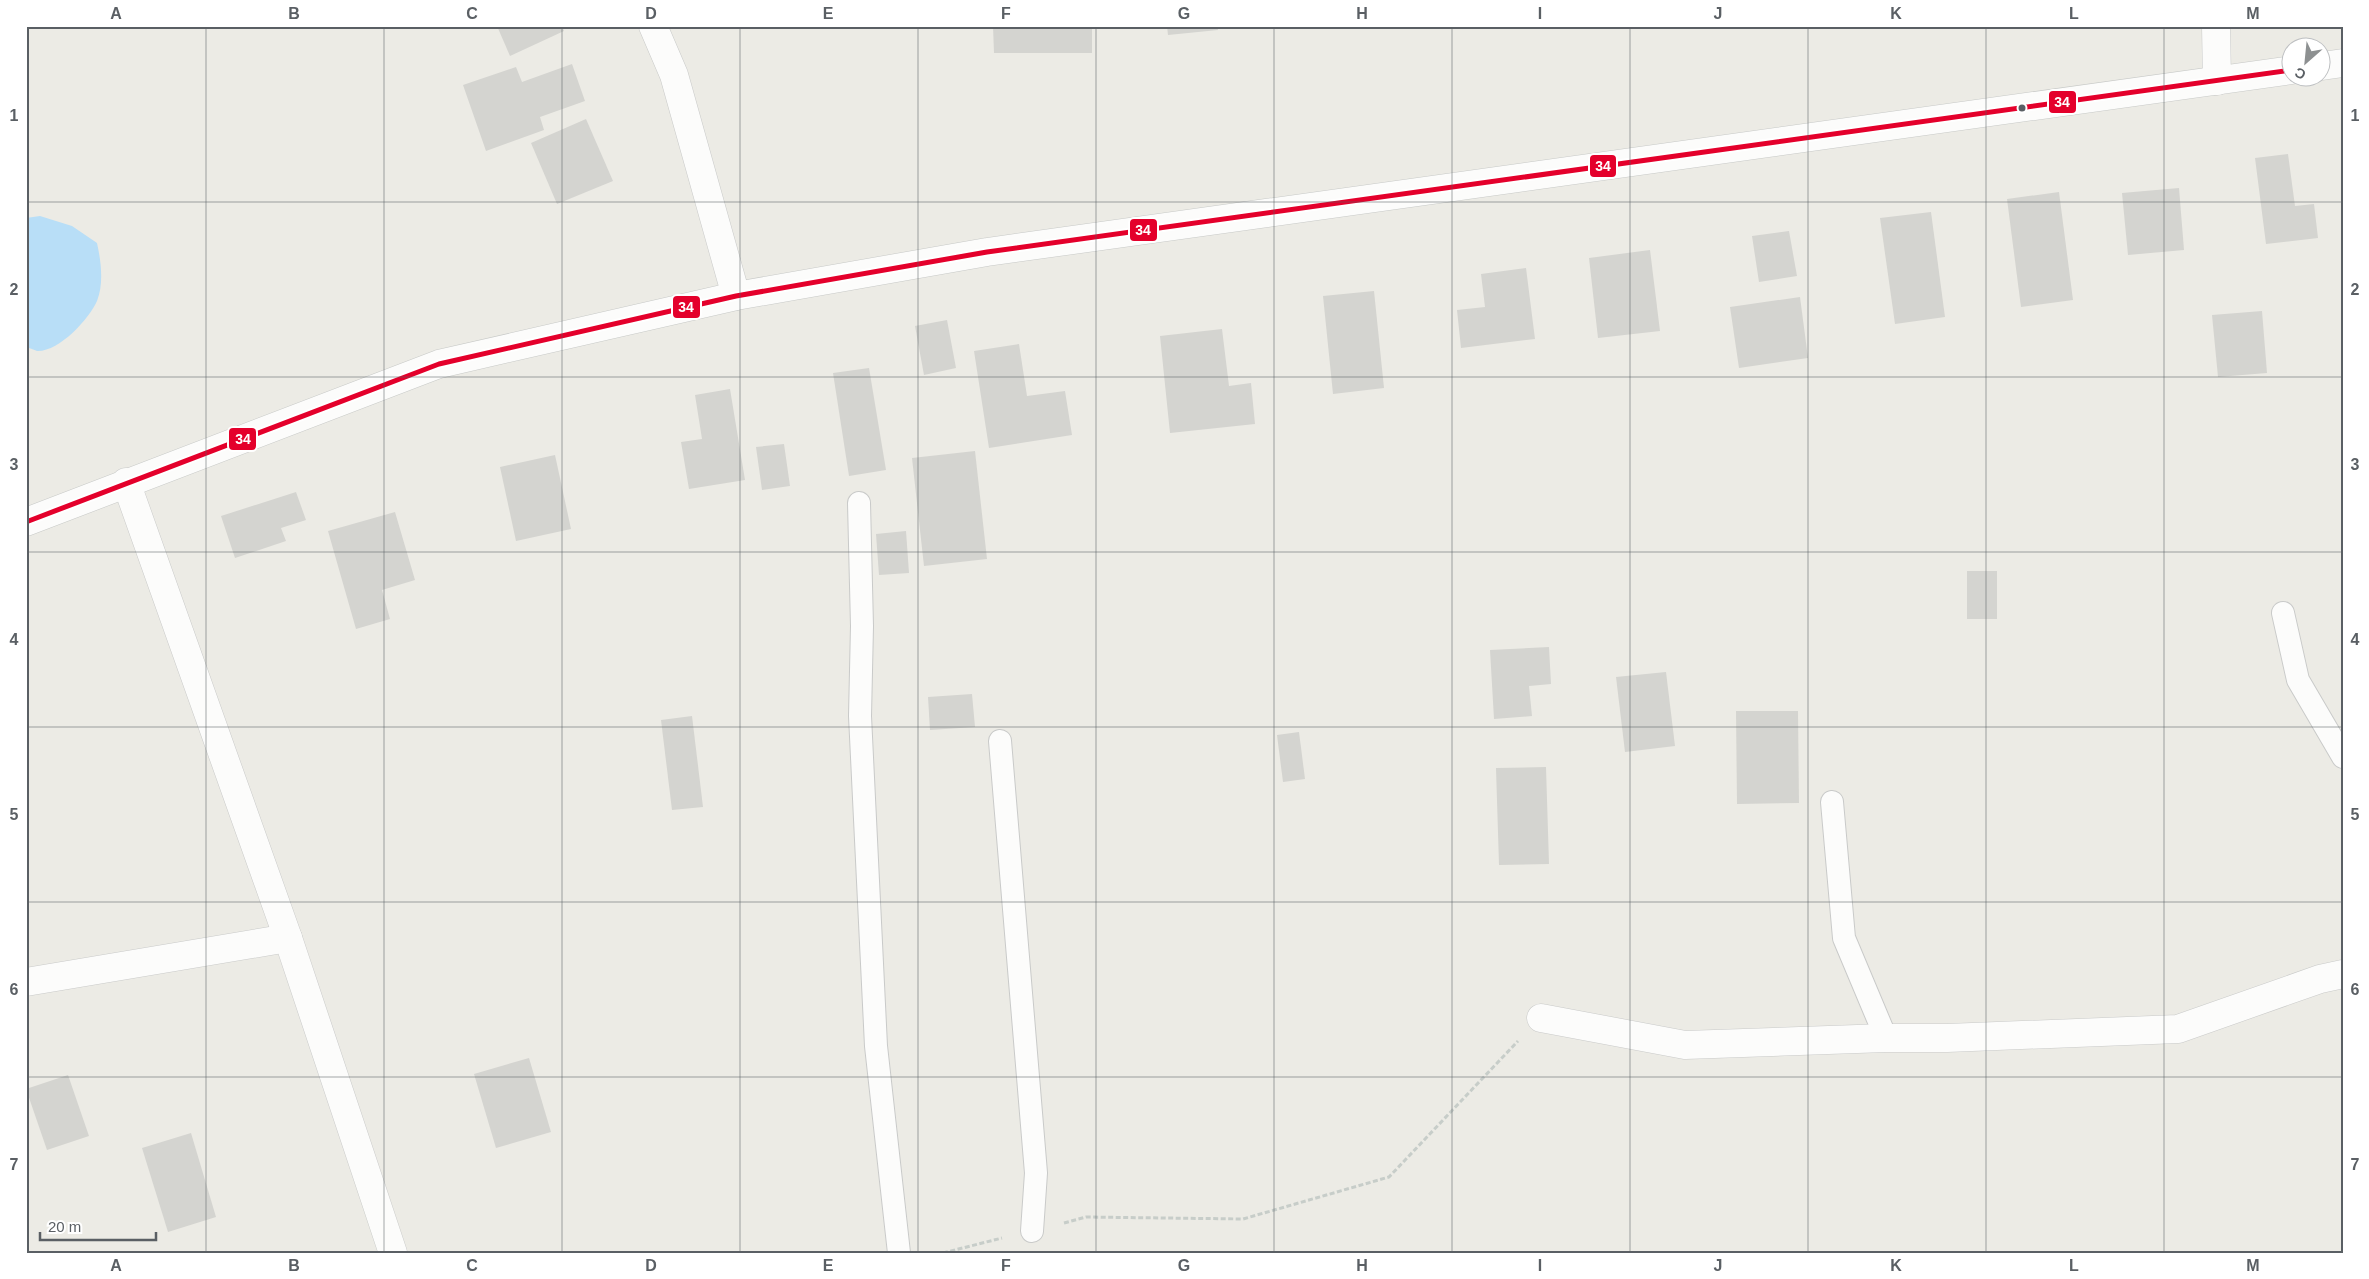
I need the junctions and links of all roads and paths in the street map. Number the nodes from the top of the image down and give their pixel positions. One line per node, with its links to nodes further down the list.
1 (653, 26): 5 (main road)
2 (2216, 26): 4 (main road)
3 (2282, 71): 4 (main road)
4 (2217, 81): 5 (main road)
5 (736, 296): 6 (main road)
6 (126, 482): 8 (main road); 13 (main road)
7 (859, 503): 20 (lane)
8 (26, 522)
9 (2283, 613): 11 (lane)
10 (1000, 741): 18 (lane)
11 (2343, 757)
12 (1832, 802): 17 (lane)
13 (288, 938): 15 (main road); 19 (main road)
14 (2343, 974): 17 (main road)
15 (26, 982)
16 (1541, 1018): 17 (main road); 18 (path)
17 (1886, 1038)
18 (1032, 1231): 21 (path)
19 (393, 1253)
20 (899, 1253)
21 (943, 1253)

